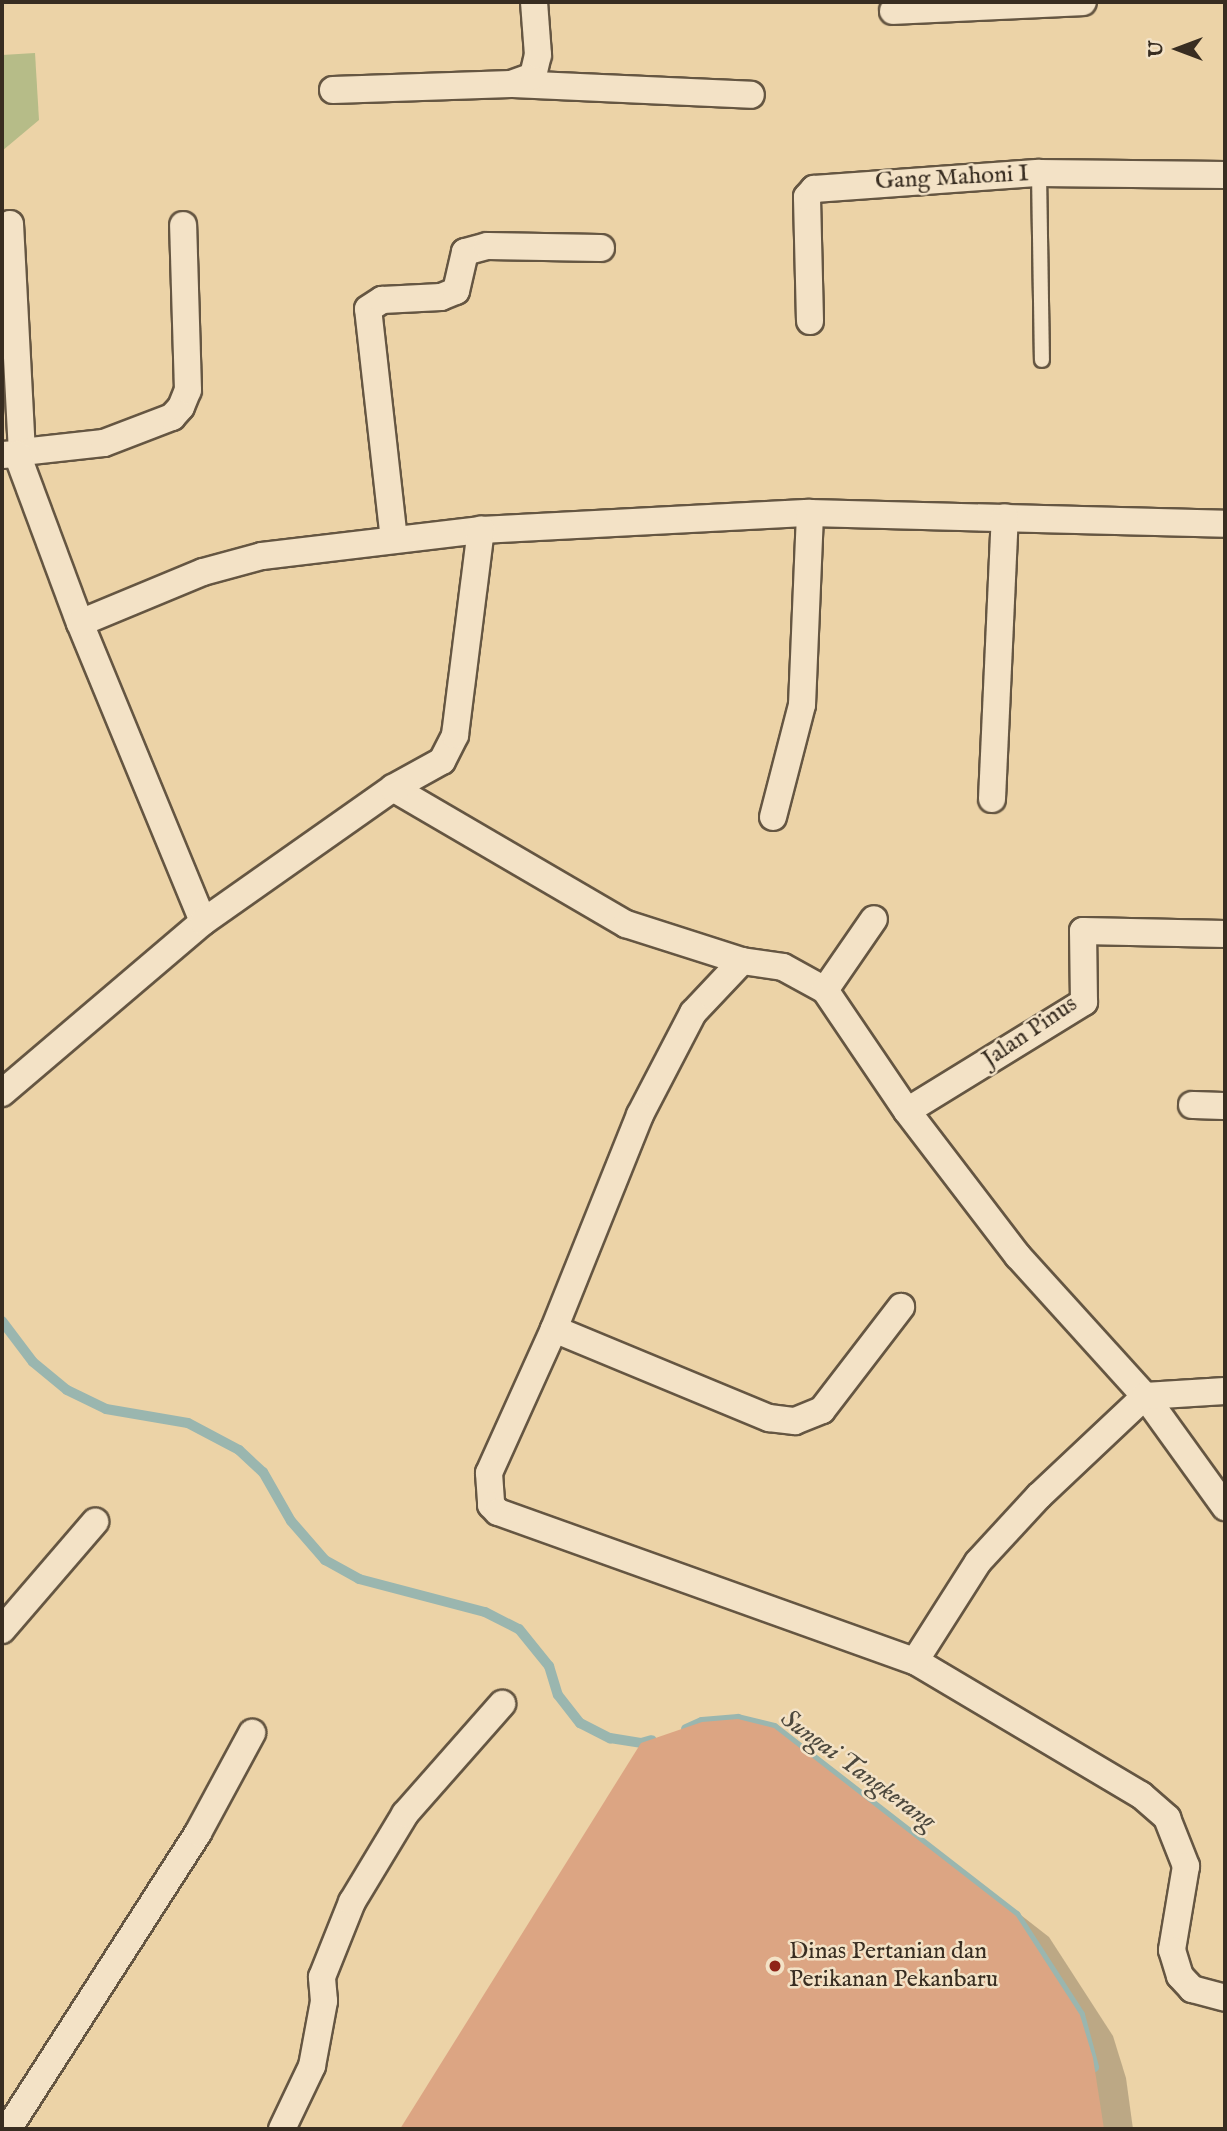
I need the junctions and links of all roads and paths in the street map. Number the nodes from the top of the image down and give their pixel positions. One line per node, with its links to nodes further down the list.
1 (534, 2): 4 (street)
2 (1083, 2): 3 (street)
3 (893, 10)
4 (511, 84): 5 (street); 6 (street)
5 (333, 90)
6 (751, 95)
7 (1039, 173): 8 (street, Gang Mahoni I); 12 (street, Gang Mahoni I); 13 (lane)
8 (1225, 175)
9 (10, 224): 14 (street)
10 (183, 225): 14 (street)
11 (601, 248): 19 (street)
12 (810, 321)
13 (1042, 360)
14 (14, 454): 20 (street)
15 (810, 513): 16 (street); 18 (street); 23 (street)
16 (1005, 517): 17 (street); 22 (street)
17 (1225, 524)
18 (481, 530): 19 (street); 21 (street)
19 (394, 540): 20 (street)
20 (80, 623): 25 (street)
21 (393, 788): 25 (street); 27 (street)
22 (992, 799)
23 (773, 817)
24 (874, 919): 28 (street)
25 (203, 922): 29 (street)
26 (1225, 934): 32 (street, Jalan Pinus)
27 (742, 961): 28 (street); 34 (street)
28 (825, 990): 32 (street)
29 (2, 1093)
30 (1192, 1105): 31 (street)
31 (1225, 1106)
32 (907, 1111): 36 (street)
33 (901, 1307): 34 (street)
34 (554, 1329): 40 (street)
35 (1225, 1391): 36 (street)
36 (1144, 1396): 37 (street); 40 (street)
37 (1225, 1507)
38 (95, 1522): 39 (street)
39 (2, 1630)
40 (915, 1661): 43 (street)
41 (502, 1704): 45 (street)
42 (252, 1733): 44 (street)
43 (1225, 1998)
44 (8, 2129)
45 (282, 2129)

